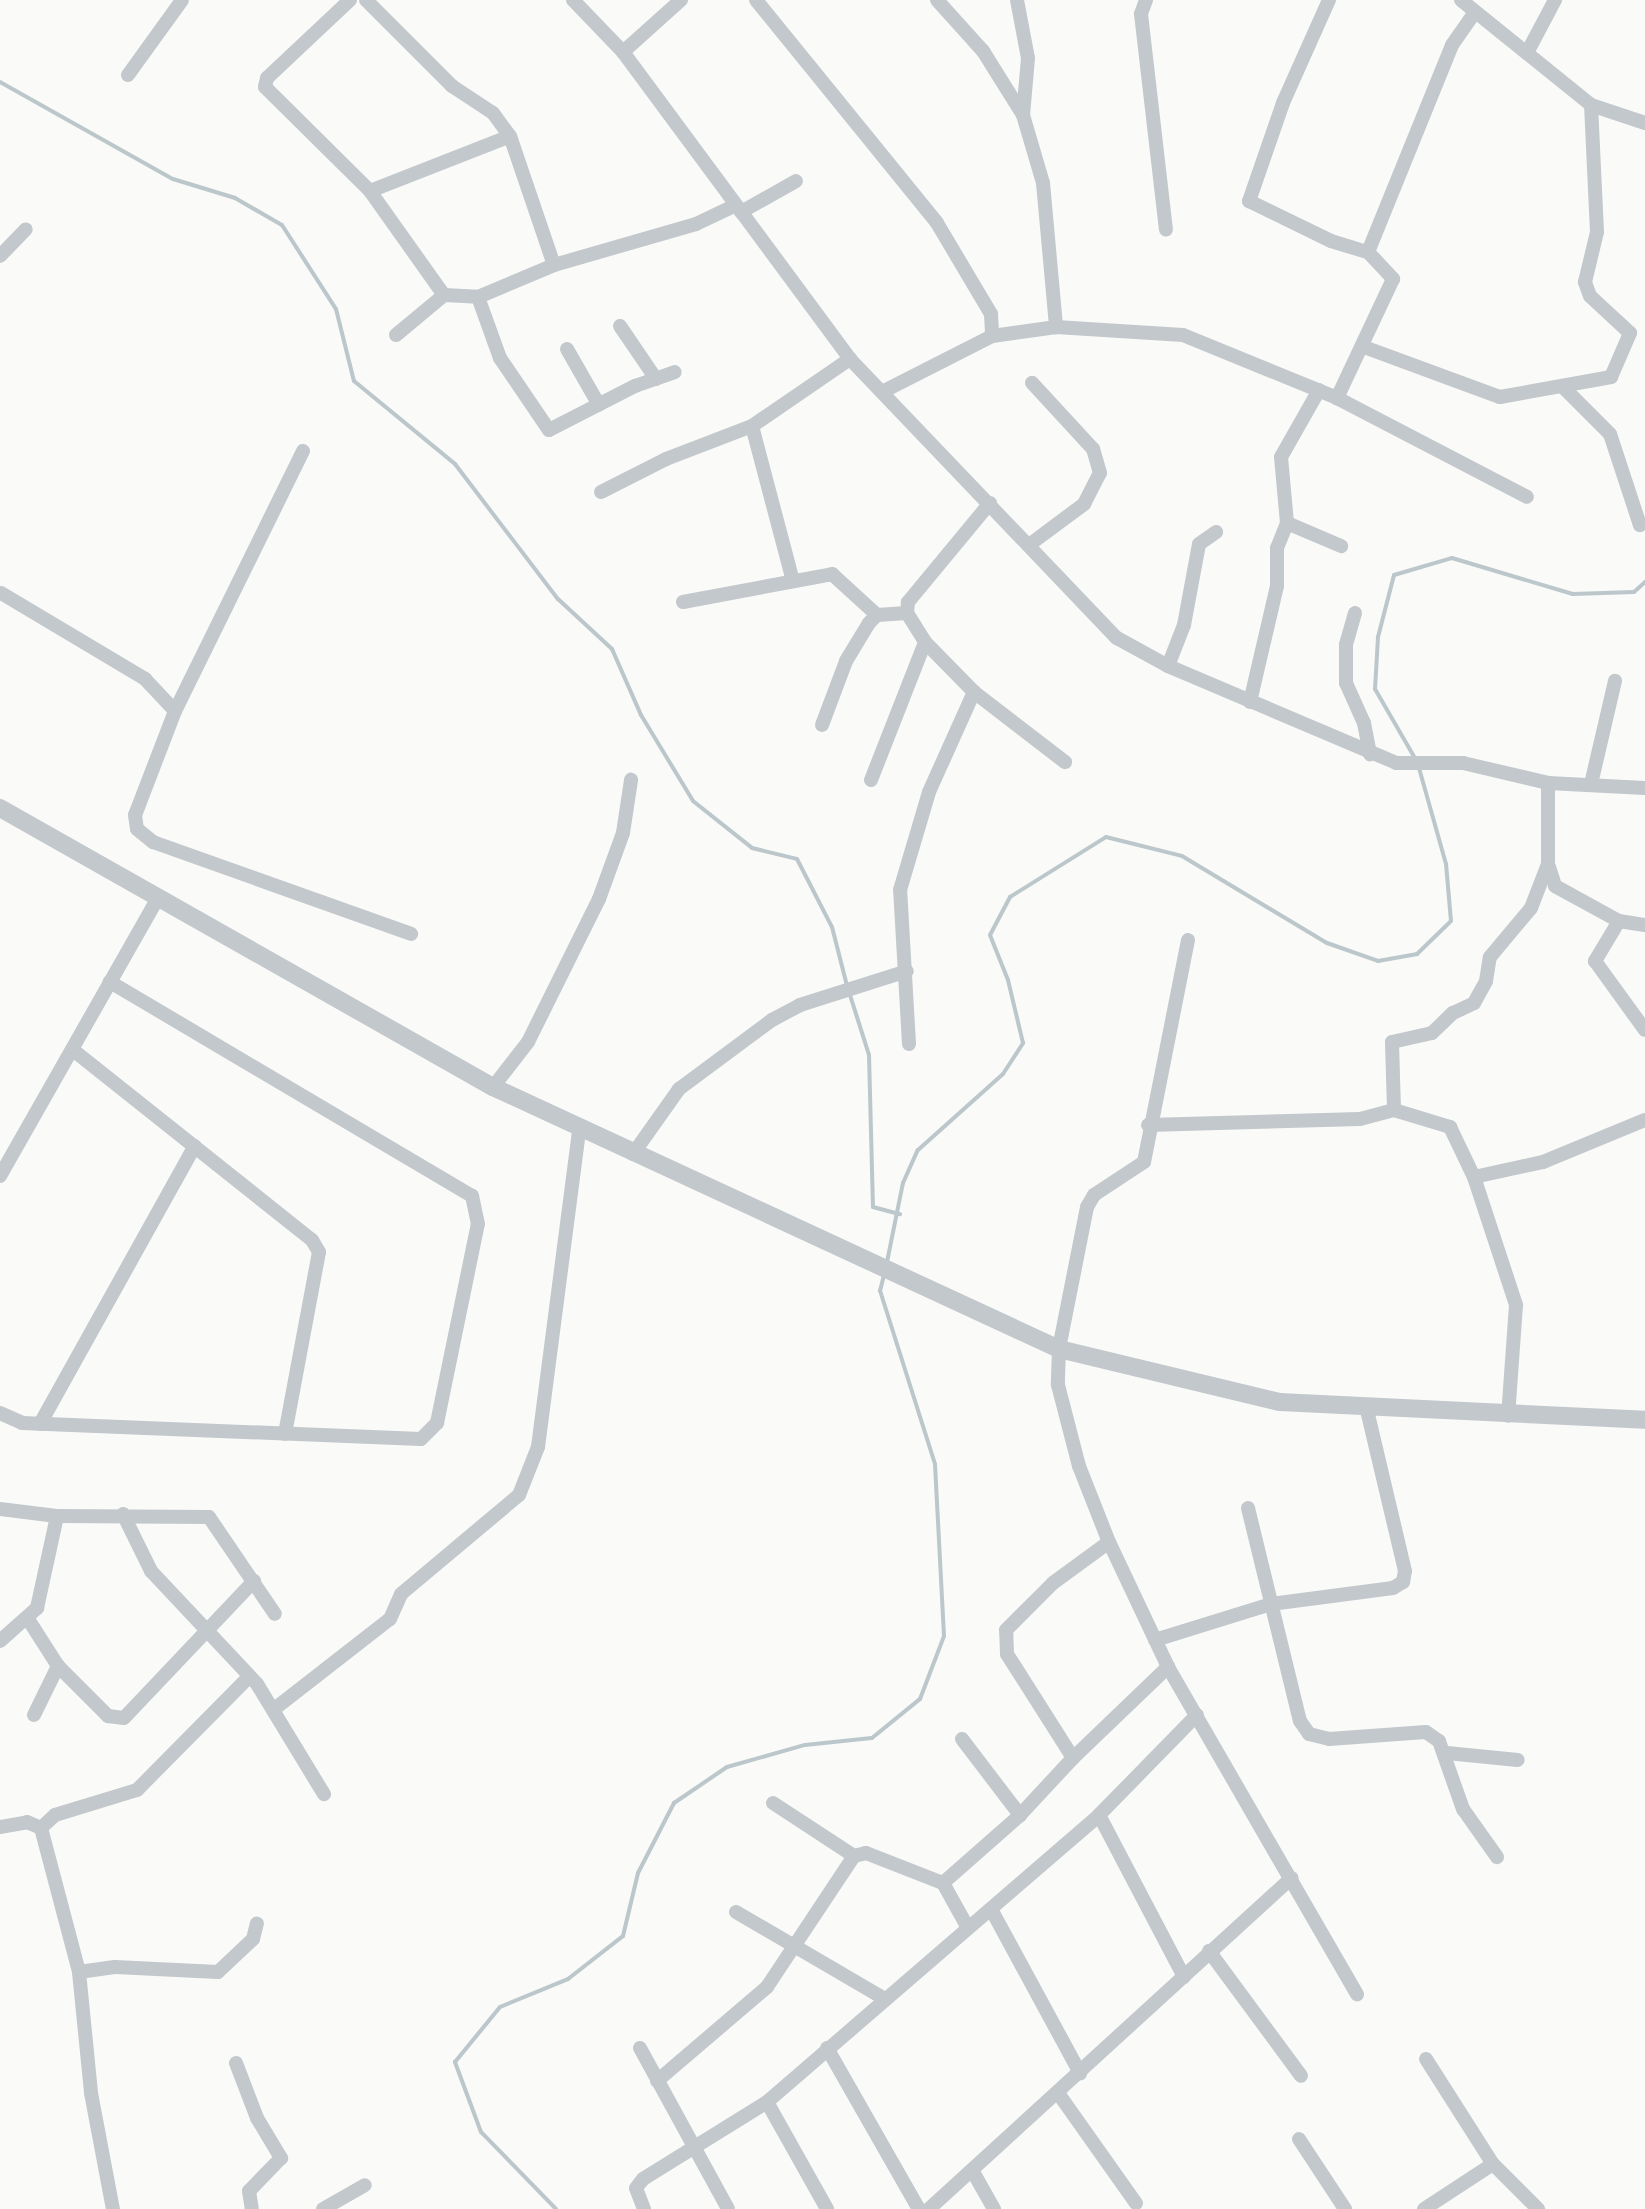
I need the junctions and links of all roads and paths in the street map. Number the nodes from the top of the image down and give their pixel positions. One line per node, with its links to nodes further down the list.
1 (182, 0): 16 (street)
2 (350, 0): 22 (street)
3 (366, 0): 20 (street)
4 (573, 0): 15 (street)
5 (681, 0): 15 (street)
6 (756, 0): 34 (street)
7 (937, 0): 18 (street)
8 (1017, 0): 18 (street)
9 (1146, 0): 25 (street)
10 (1329, 0): 26 (street)
11 (1461, 0): 13 (street)
12 (1555, 0): 14 (street)
13 (1475, 12): 14 (street); 26 (street)
14 (1528, 51): 17 (street)
15 (623, 52): 23 (street)
16 (128, 75)
17 (1591, 105): 19 (street); 41 (street)
18 (1023, 115): 32 (street)
19 (1645, 123)
20 (510, 136): 22 (street); 28 (street)
21 (796, 181): 23 (street)
22 (370, 191): 29 (street)
23 (738, 209): 28 (street); 37 (street)
24 (26, 229): 27 (street)
25 (1166, 230)
26 (1368, 252): 35 (street)
27 (0, 256)
28 (554, 265): 30 (street)
29 (444, 295): 30 (street); 33 (street)
30 (478, 297): 45 (street)
31 (620, 326): 39 (street)
32 (1056, 327): 34 (street); 42 (street)
33 (396, 335)
34 (992, 336): 43 (street)
35 (1364, 347): 41 (street); 44 (street)
36 (567, 349): 45 (street)
37 (850, 359): 43 (street); 46 (street)
38 (675, 372): 39 (street)
39 (656, 379): 45 (street)
40 (1032, 383): 54 (street)
41 (1564, 388): 52 (street)
42 (1319, 390): 44 (street); 51 (street)
43 (882, 392): 50 (street)
44 (1337, 398): 49 (street)
45 (599, 405)
46 (752, 426): 48 (street); 56 (street)
47 (303, 451): 68 (street)
48 (601, 492)
49 (1527, 497)
50 (990, 503): 54 (street); 60 (street)
51 (1287, 523): 55 (street); 67 (street)
52 (1640, 525)
53 (1216, 532): 64 (street)
54 (1029, 545): 64 (street)
55 (1341, 546)
56 (793, 581): 59 (street); 62 (street)
57 (0, 584): 58 (street)
58 (0, 594): 68 (street)
59 (683, 602)
60 (907, 613): 62 (street); 63 (street)
61 (1355, 613): 70 (street)
62 (877, 615): 69 (street)
63 (925, 642): 66 (street); 73 (street)
64 (1168, 666): 67 (street)
65 (1615, 681): 75 (street)
66 (974, 692): 71 (street); 84 (street)
67 (1250, 702): 70 (street)
68 (175, 711): 82 (street)
69 (822, 725)
70 (1370, 754): 74 (street)
71 (1065, 762)
72 (631, 780): 89 (street)
73 (871, 780)
74 (1548, 783): 75 (street); 78 (street)
75 (1591, 784): 76 (street)
76 (1645, 788)
77 (0, 808): 79 (street)
78 (1548, 864): 80 (street); 90 (street)
79 (158, 898): 85 (street); 89 (street)
80 (1619, 921): 81 (street); 86 (street)
81 (1645, 925)
82 (411, 934)
83 (1188, 940): 92 (street)
84 (907, 971): 87 (street); 95 (street)
85 (110, 982): 88 (street); 104 (street)
86 (1645, 1030)
87 (909, 1044)
88 (73, 1050): 94 (street); 96 (street)
89 (493, 1087): 93 (street)
90 (1394, 1110): 92 (street); 97 (street)
91 (1645, 1120): 97 (street)
92 (1148, 1125): 98 (street)
93 (579, 1130): 95 (street); 120 (street)
94 (195, 1146): 103 (street); 104 (street)
95 (633, 1154): 98 (street)
96 (0, 1176)
97 (1474, 1177): 101 (street)
98 (1059, 1349): 99 (street); 109 (street)
99 (1367, 1410): 101 (street); 111 (street)
100 (0, 1413): 103 (street)
101 (1508, 1416): 102 (street)
102 (1644, 1420)
103 (40, 1424): 104 (street)
104 (285, 1434)
105 (1248, 1508): 111 (street)
106 (0, 1509): 108 (street)
107 (123, 1514): 108 (street); 110 (street); 114 (street)
108 (57, 1516): 113 (street)
109 (1109, 1542): 115 (street); 125 (street)
110 (254, 1581): 112 (street); 114 (street)
111 (1271, 1604): 115 (street); 124 (street)
112 (275, 1614)
113 (28, 1619): 116 (street); 117 (street)
114 (204, 1632): 117 (street); 119 (street)
115 (1155, 1640): 118 (street)
116 (0, 1641)
117 (58, 1666): 121 (street)
118 (1168, 1667): 122 (street); 125 (street)
119 (249, 1677): 120 (street); 132 (street)
120 (273, 1710): 127 (street)
121 (34, 1715)
122 (1197, 1715): 130 (street); 135 (street)
123 (962, 1739): 129 (street)
124 (1447, 1753): 126 (street); 134 (street)
125 (1073, 1758): 129 (street)
126 (1518, 1760)
127 (324, 1794)
128 (773, 1803): 133 (street)
129 (1020, 1815): 136 (street)
130 (1099, 1815): 137 (street); 144 (street)
131 (0, 1827): 132 (street)
132 (41, 1828): 143 (street)
133 (854, 1856): 136 (street); 141 (street)
134 (1497, 1857)
135 (1291, 1878): 142 (street); 145 (street)
136 (943, 1883): 140 (street)
137 (991, 1909): 140 (street); 151 (street)
138 (736, 1912): 141 (street)
139 (257, 1923): 143 (street)
140 (968, 1928): 146 (street)
141 (797, 1948): 146 (street); 153 (street)
142 (1209, 1951): 144 (street); 152 (street)
143 (79, 1972): 162 (street)
144 (1184, 1977): 151 (street)
145 (1357, 1994)
146 (883, 1998): 148 (street)
147 (640, 2048): 153 (street)
148 (827, 2048): 155 (street); 168 (street)
149 (1426, 2059): 158 (street)
150 (236, 2063): 163 (street)
151 (1080, 2073): 154 (street)
152 (1301, 2076)
153 (657, 2081): 157 (street)
154 (1058, 2093): 159 (street); 161 (street)
155 (767, 2102): 157 (street); 167 (street)
156 (1299, 2139): 171 (street)
157 (692, 2150): 165 (street); 166 (street)
158 (1493, 2164): 172 (street); 173 (street)
159 (972, 2170): 169 (street); 170 (street)
160 (365, 2185): 164 (street)
161 (1136, 2203)
162 (113, 2209)
163 (252, 2209)
164 (323, 2209)
165 (644, 2209)
166 (728, 2209)
167 (827, 2209)
168 (919, 2209)
169 (929, 2209)
170 (994, 2209)
171 (1345, 2209)
172 (1424, 2209)
173 (1538, 2209)

